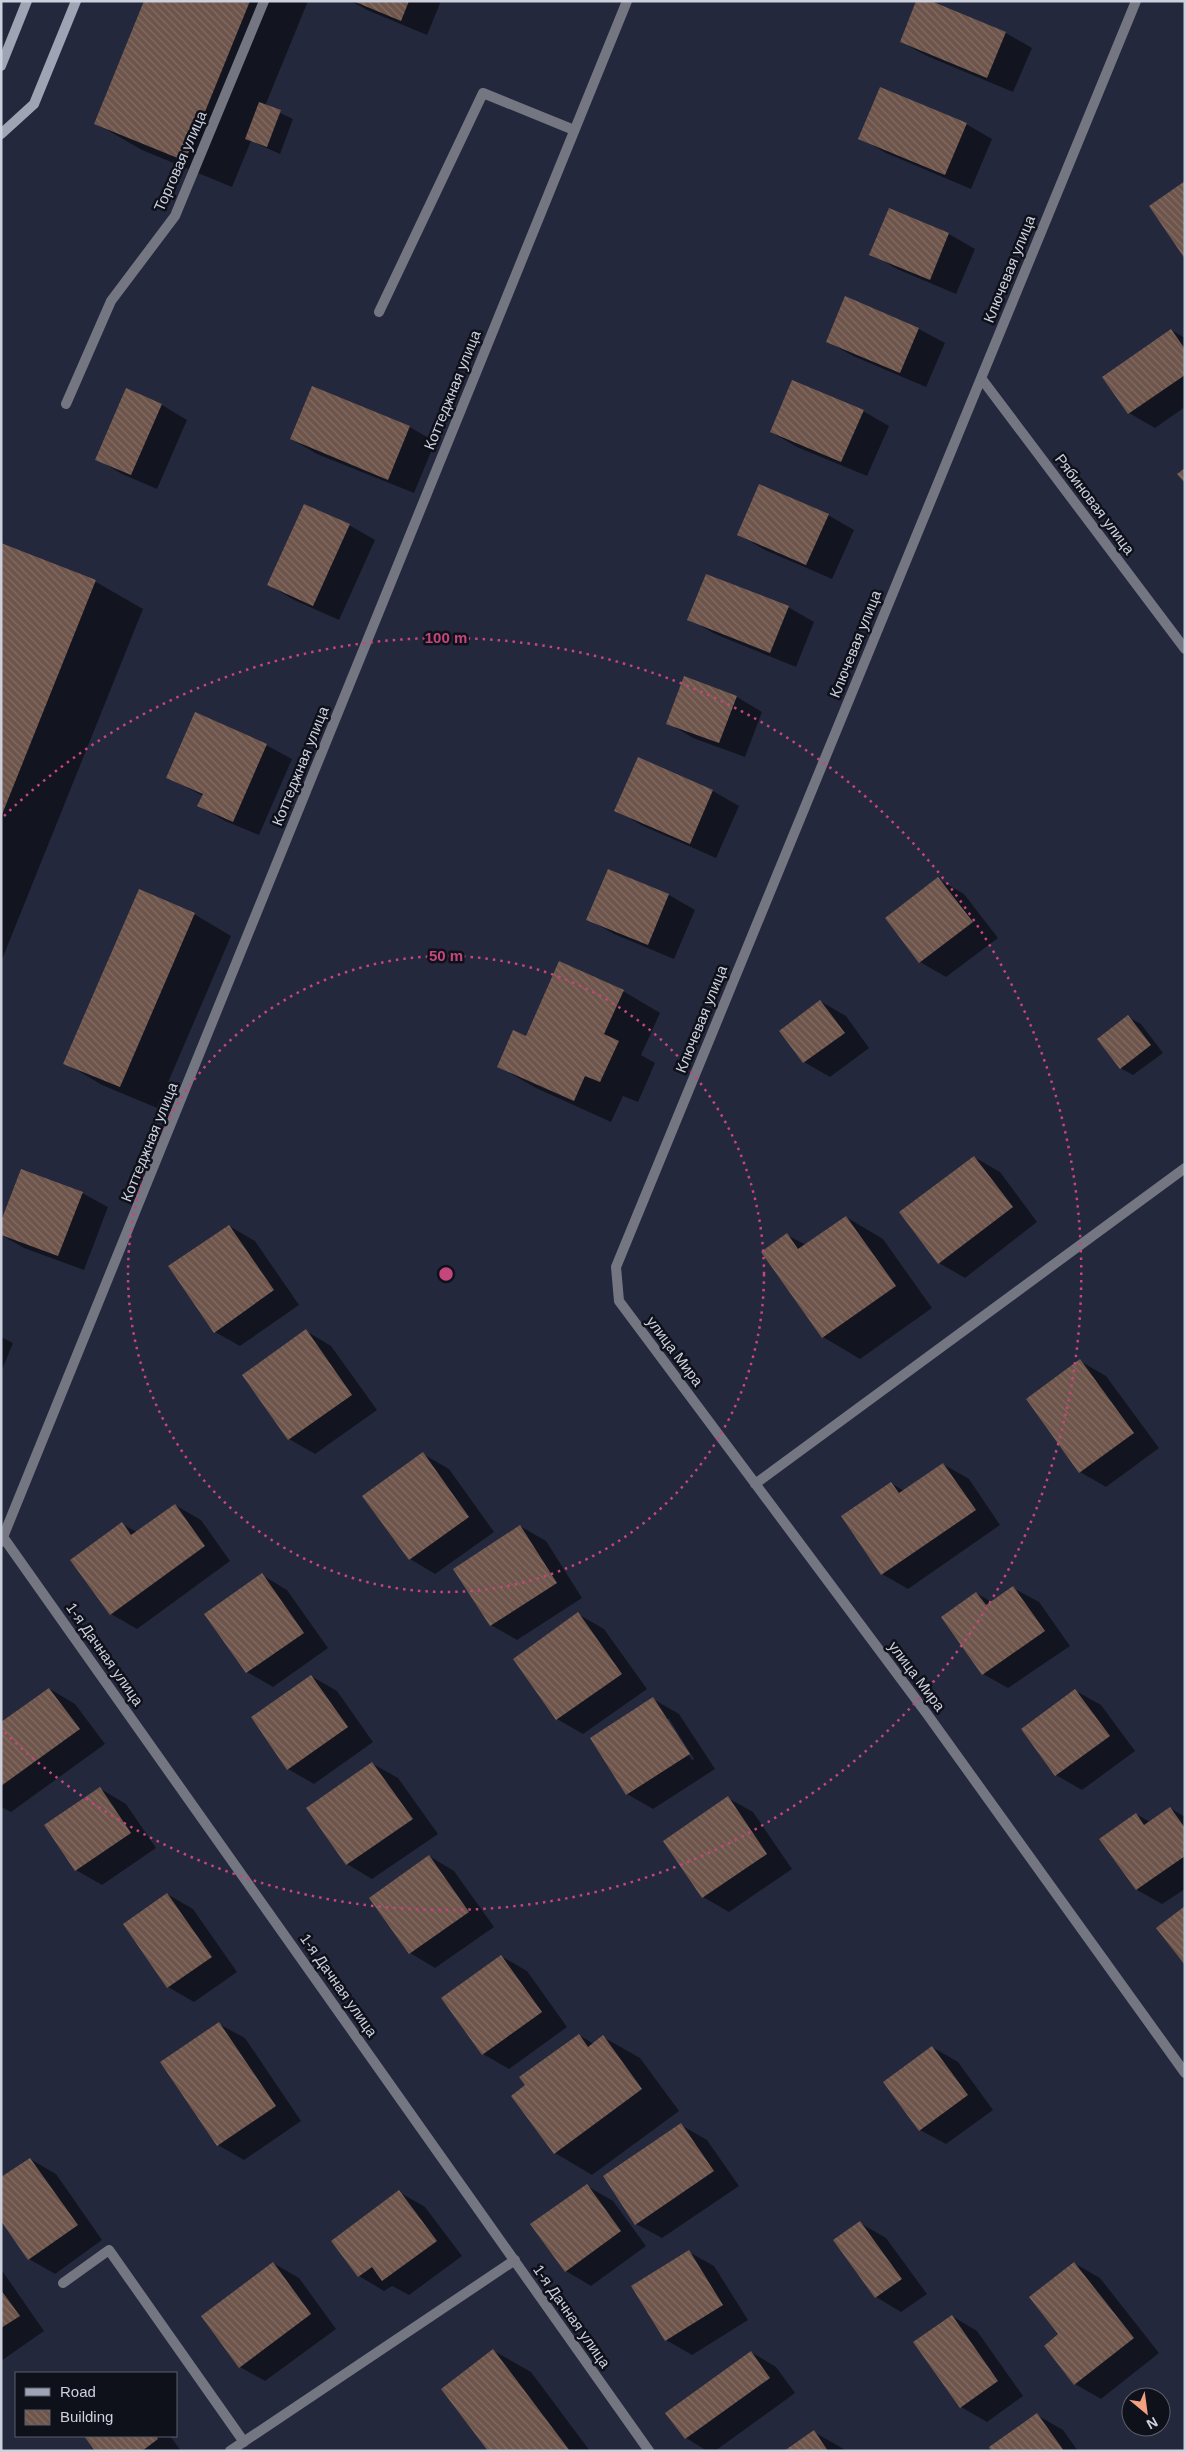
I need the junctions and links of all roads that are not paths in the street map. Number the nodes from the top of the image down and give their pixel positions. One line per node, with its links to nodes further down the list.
1 (27, 1): 6 (main road)
2 (76, 1): 8 (main road)
3 (264, 1): 11 (street, Торговая улица)
4 (626, 1): 7 (street, Коттеджная улица)
5 (1136, 1): 10 (street, Ключевая улица)
6 (1, 66)
7 (574, 130): 9 (street); 16 (street, Коттеджная улица)
8 (1, 134)
9 (379, 312)
10 (981, 378): 12 (street, Рябиновая улица); 14 (street, Ключевая улица)
11 (66, 404)
12 (1185, 649)
13 (1185, 1168): 15 (street)
14 (619, 1301): 15 (street, улица Мира)
15 (756, 1484): 17 (street, улица Мира)
16 (2, 1539): 18 (street, 1-я Дачная улица)
17 (1185, 2074)
18 (516, 2260): 20 (street); 22 (street, 1-я Дачная улица)
19 (63, 2283): 20 (street)
20 (244, 2442): 21 (street)
21 (230, 2451)
22 (649, 2451)

